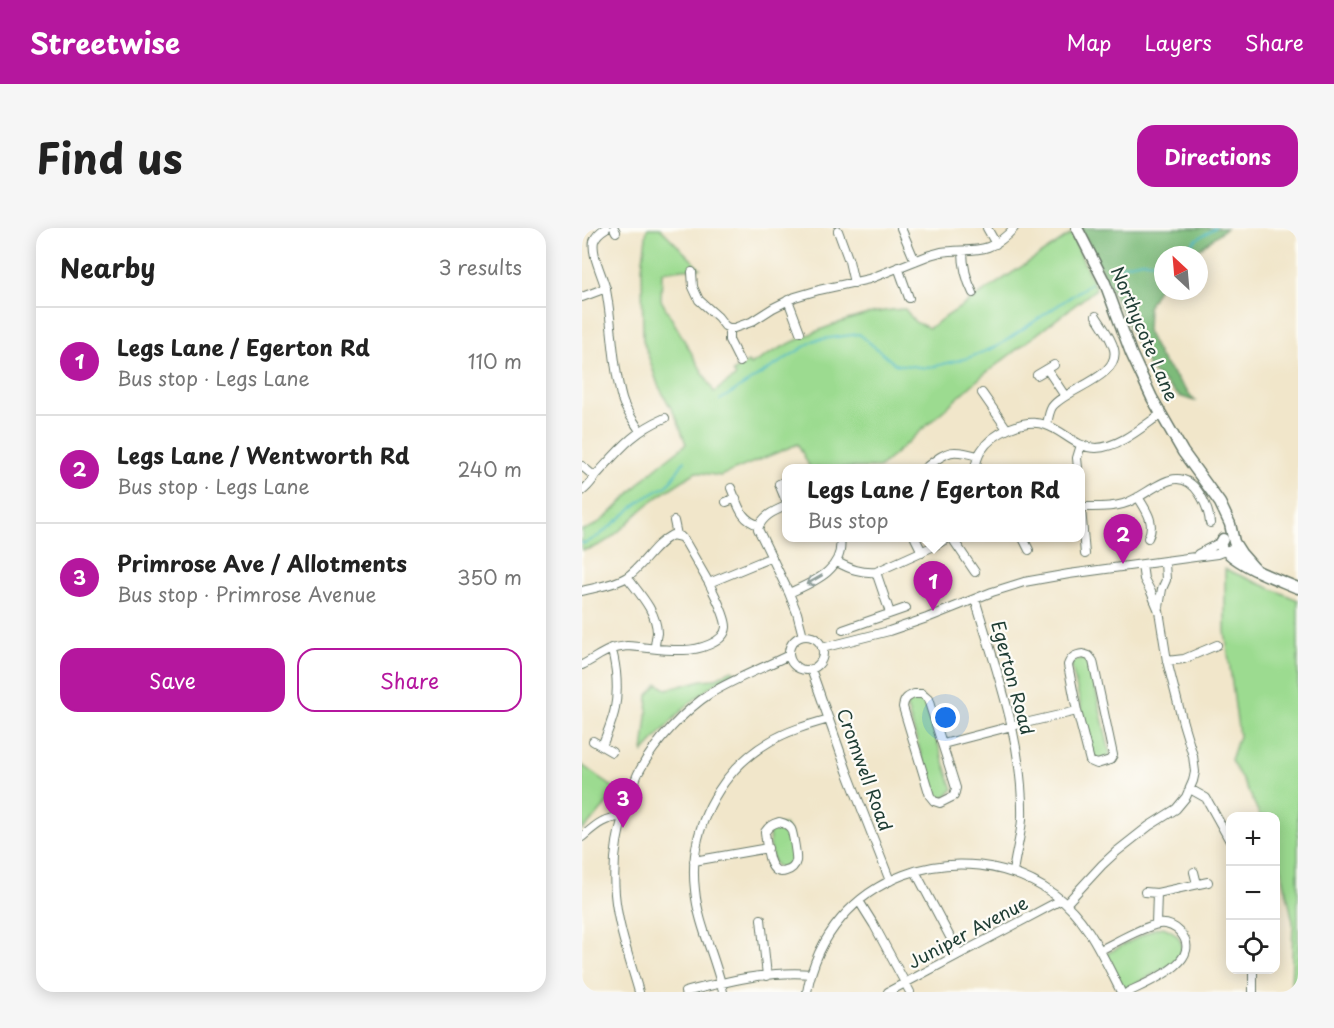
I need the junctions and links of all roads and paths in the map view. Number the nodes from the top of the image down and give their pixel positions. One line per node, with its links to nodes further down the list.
1 (606, 228): 13 (street)
2 (901, 228): 9 (street)
3 (987, 228): 7 (street)
4 (1014, 228): 7 (street)
5 (1077, 228): 25 (street, Northycote Lane)
6 (832, 243): 12 (street)
7 (996, 244): 8 (street)
8 (963, 251): 9 (street); 14 (street)
9 (915, 261): 10 (street)
10 (898, 267): 12 (street); 16 (street)
11 (702, 276): 20 (street)
12 (854, 283): 17 (street)
13 (606, 288): 15 (street); 29 (street)
14 (973, 293)
15 (582, 297)
16 (909, 298)
17 (788, 300): 19 (street); 20 (street)
18 (1096, 316): 24 (street)
19 (800, 326)
20 (729, 328): 21 (street)
21 (740, 362)
22 (1038, 375): 24 (street)
23 (982, 393): 28 (street)
24 (1065, 396): 27 (street)
25 (1161, 414): 30 (street); 55 (street, Northycote Lane)
26 (665, 418): 29 (street)
27 (1047, 425): 28 (street); 30 (street)
28 (1007, 429): 31 (street)
29 (640, 431): 36 (street)
30 (1081, 446): 34 (street)
31 (978, 456): 32 (street); 33 (street)
32 (931, 464)
33 (976, 464)
34 (1078, 464)
35 (582, 466): 36 (street)
36 (595, 477): 38 (street)
37 (731, 488): 40 (street)
38 (582, 491)
39 (1138, 497): 42 (street); 45 (street); 47 (street)
40 (736, 498): 41 (street); 46 (street)
41 (726, 502)
42 (1085, 507)
43 (782, 508): 46 (street)
44 (674, 521): 49 (street)
45 (1210, 523)
46 (759, 524): 59 (street)
47 (1152, 533)
48 (1085, 534): 56 (street)
49 (677, 535): 67 (street); 68 (street)
50 (841, 542): 60 (street)
51 (917, 542): 58 (street)
52 (941, 542): 58 (street)
53 (954, 542): 62 (street)
54 (1027, 542): 57 (street)
55 (1227, 544): 61 (street); 69 (street)
56 (1087, 548)
57 (1029, 550)
58 (922, 552): 65 (street)
59 (772, 557): 68 (street); 71 (street)
60 (837, 562): 65 (street); 71 (street, one-way to 71)
61 (1165, 562): 63 (street); 74 (street)
62 (969, 563): 64 (street); 66 (street)
63 (1142, 565): 72 (street); 74 (street)
64 (960, 570)
65 (876, 572): 75 (street)
66 (975, 572)
67 (627, 577): 70 (street); 80 (street)
68 (709, 583): 80 (street)
69 (1298, 588)
70 (582, 591)
71 (789, 593): 77 (street)
72 (975, 599): 81 (street); 88 (street, Egerton Road)
73 (906, 608): 75 (street)
74 (1159, 611): 83 (street)
75 (890, 613): 76 (street)
76 (843, 630)
77 (803, 636): 81 (street); 82 (street)
78 (1217, 645): 83 (street)
79 (611, 648): 80 (street); 84 (street); 91 (street)
80 (655, 648)
81 (822, 648): 85 (street)
82 (789, 655): 85 (street); 94 (street)
83 (1167, 661): 93 (street)
84 (582, 665)
85 (811, 669): 87 (street, Cromwell Road)
86 (1077, 711): 86 (street); 88 (street)
87 (828, 718): 98 (street); 102 (street, Cromwell Road)
88 (1012, 726): 90 (street); 101 (street, Egerton Road)
89 (593, 741): 91 (street)
90 (943, 744): 90 (street)
91 (602, 746): 92 (street)
92 (612, 752)
93 (1190, 789): 95 (street); 108 (street, Juniper Avenue)
94 (622, 817): 96 (street); 118 (street)
95 (1226, 835)
96 (582, 837)
97 (768, 848): 97 (street); 98 (street)
98 (694, 861): 117 (street)
99 (915, 871): 101 (street); 102 (street); 112 (street)
100 (1194, 872): 104 (street)
101 (1013, 873): 108 (street)
102 (890, 881): 107 (street)
103 (1208, 882): 104 (street)
104 (1197, 884): 106 (street)
105 (1145, 892): 106 (street)
106 (1157, 893): 110 (street)
107 (860, 901): 113 (street); 116 (street)
108 (1063, 902): 111 (street); 112 (street, Juniper Avenue)
109 (761, 919): 115 (street)
110 (1156, 924): 111 (street); 124 (street)
111 (1100, 950): 123 (street)
112 (959, 954): 116 (street, Juniper Avenue)
113 (811, 974): 115 (street); 120 (street)
114 (1253, 974): 125 (street)
115 (768, 976): 117 (street)
116 (905, 983): 121 (street, Juniper Avenue); 122 (street)
117 (722, 988): 119 (street)
118 (639, 992)
119 (685, 992)
120 (807, 992)
121 (888, 992)
122 (910, 992)
123 (1121, 992)
124 (1128, 992)
125 (1253, 992)

